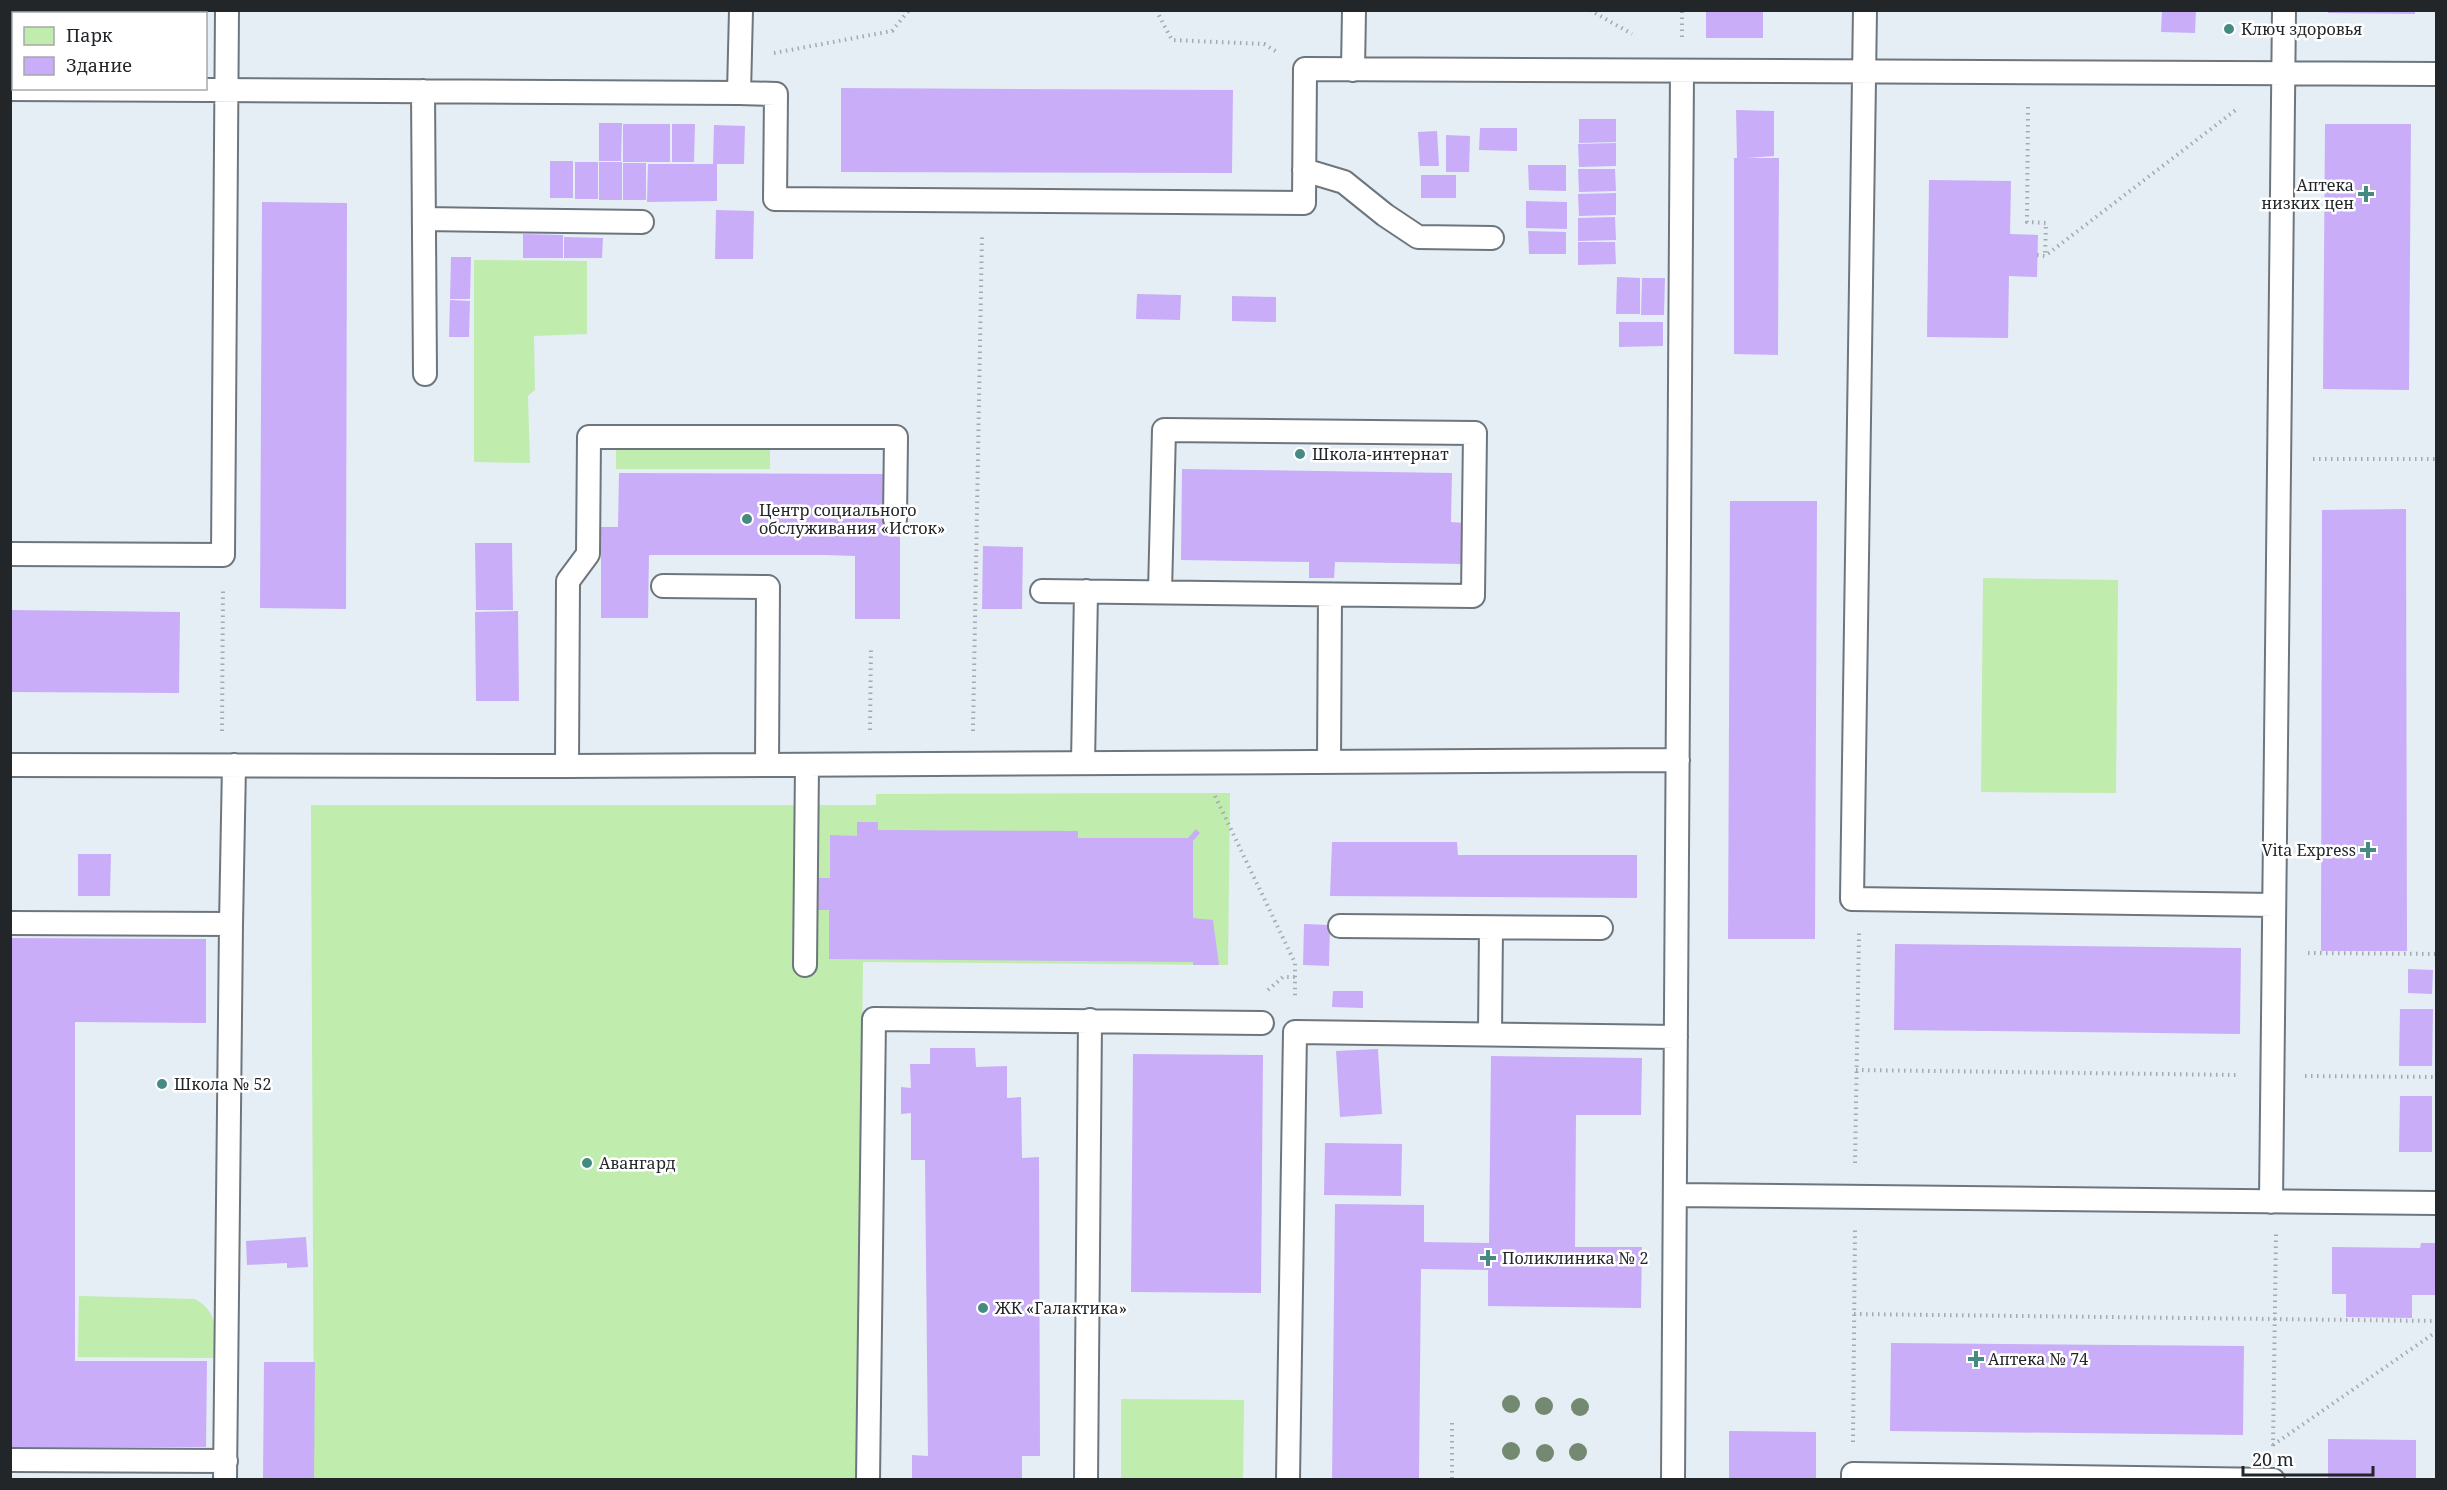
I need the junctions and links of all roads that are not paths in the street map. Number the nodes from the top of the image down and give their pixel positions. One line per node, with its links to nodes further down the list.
1 (227, 10): 12 (lane)
2 (741, 10): 14 (lane)
3 (1354, 10): 6 (lane)
4 (1866, 10): 8 (lane)
5 (2284, 10): 9 (lane)
6 (1353, 70): 7 (lane); 15 (lane)
7 (1682, 71): 8 (lane); 27 (lane)
8 (1865, 72): 9 (lane); 35 (lane)
9 (2283, 74): 10 (lane); 35 (lane)
10 (2436, 74)
11 (207, 90): 12 (lane)
12 (227, 90): 13 (lane); 21 (lane)
13 (423, 92): 14 (lane); 16 (lane)
14 (739, 93): 15 (lane)
15 (1304, 170): 18 (lane)
16 (424, 219): 17 (lane); 19 (lane)
17 (642, 222)
18 (1492, 238)
19 (425, 374)
20 (896, 519): 34 (lane)
21 (10, 554)
22 (663, 586): 32 (lane)
23 (1041, 591): 24 (lane)
24 (1086, 591): 25 (lane); 29 (lane)
25 (1160, 592): 26 (lane); 26 (lane)
26 (1330, 595): 28 (lane)
27 (1678, 760): 28 (lane); 45 (lane)
28 (1329, 762): 29 (lane)
29 (1083, 763): 33 (lane)
30 (10, 765): 31 (lane)
31 (228, 765): 34 (lane); 37 (lane)
32 (767, 765): 33 (lane); 34 (lane)
33 (807, 765): 41 (lane)
34 (567, 766)
35 (2274, 905): 47 (lane)
36 (10, 923): 37 (lane)
37 (231, 924): 50 (lane)
38 (1340, 926): 39 (lane)
39 (1491, 928): 40 (lane); 44 (lane)
40 (1601, 928)
41 (805, 965)
42 (1090, 1020): 43 (lane); 52 (lane); 53 (lane)
43 (1262, 1023)
44 (1490, 1034): 45 (lane); 54 (lane)
45 (1676, 1037): 46 (lane)
46 (1675, 1195): 47 (lane); 55 (lane)
47 (2274, 1202): 48 (lane)
48 (2436, 1203)
49 (10, 1460): 50 (lane)
50 (226, 1470)
51 (1853, 1477): 56 (lane)
52 (868, 1479)
53 (1086, 1479)
54 (1288, 1479)
55 (1673, 1479)
56 (2272, 1479)

